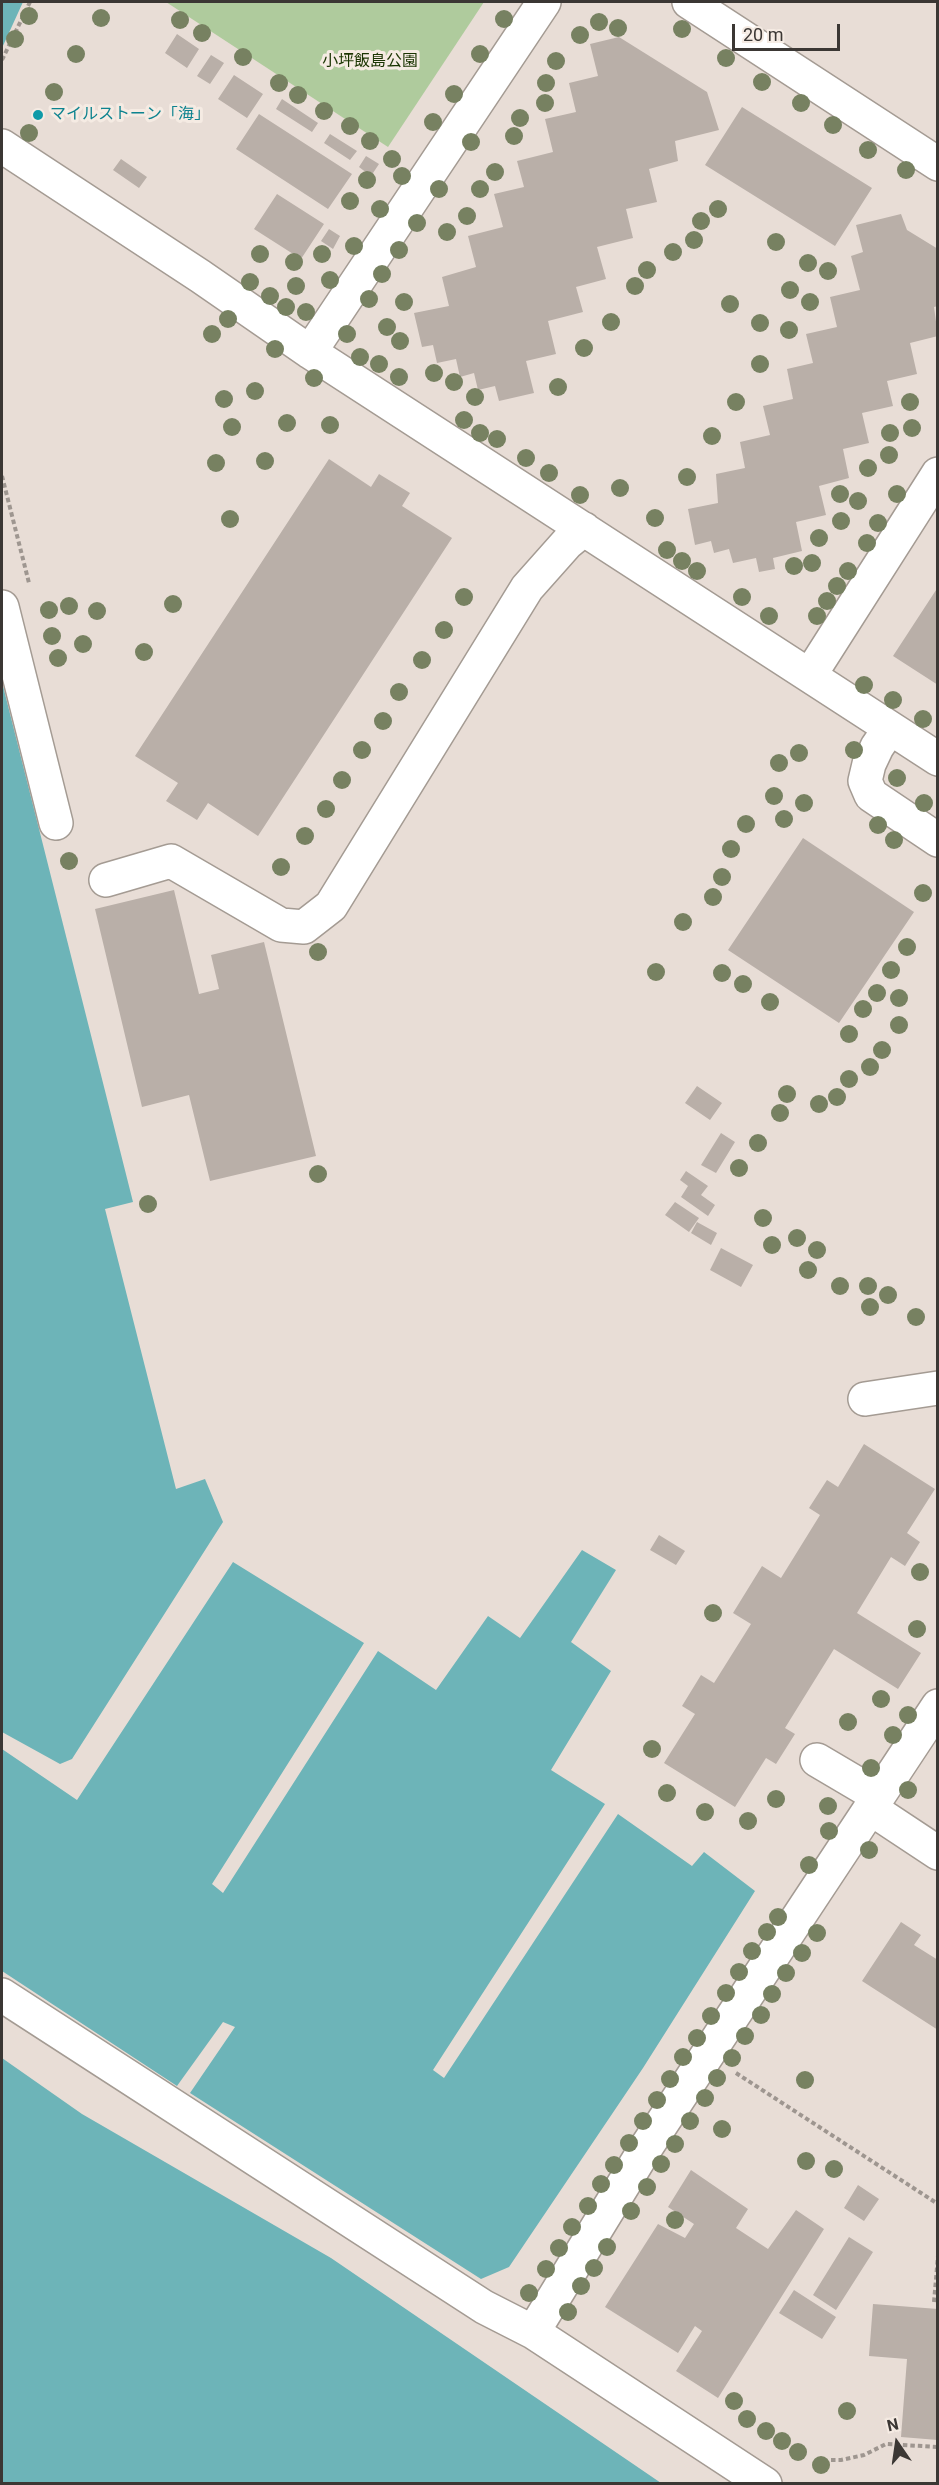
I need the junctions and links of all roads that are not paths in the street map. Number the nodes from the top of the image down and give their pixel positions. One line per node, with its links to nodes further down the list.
1 (544, 2): 5 (street)
2 (689, 2): 4 (street)
3 (2, 146): 5 (street)
4 (938, 164)
5 (310, 352): 7 (street)
6 (938, 474): 9 (street)
7 (584, 529): 9 (street); 14 (street)
8 (2, 607): 12 (street)
9 (810, 675): 10 (street)
10 (890, 728): 11 (street); 13 (street)
11 (938, 759)
12 (56, 823)
13 (938, 840)
14 (106, 880)
15 (938, 1388): 16 (street)
16 (866, 1399)
17 (938, 1706): 19 (street)
18 (817, 1760): 19 (street)
19 (874, 1802): 20 (street); 22 (street)
20 (938, 1853)
21 (2, 1995): 22 (street)
22 (533, 2332): 23 (street)
23 (765, 2484)

